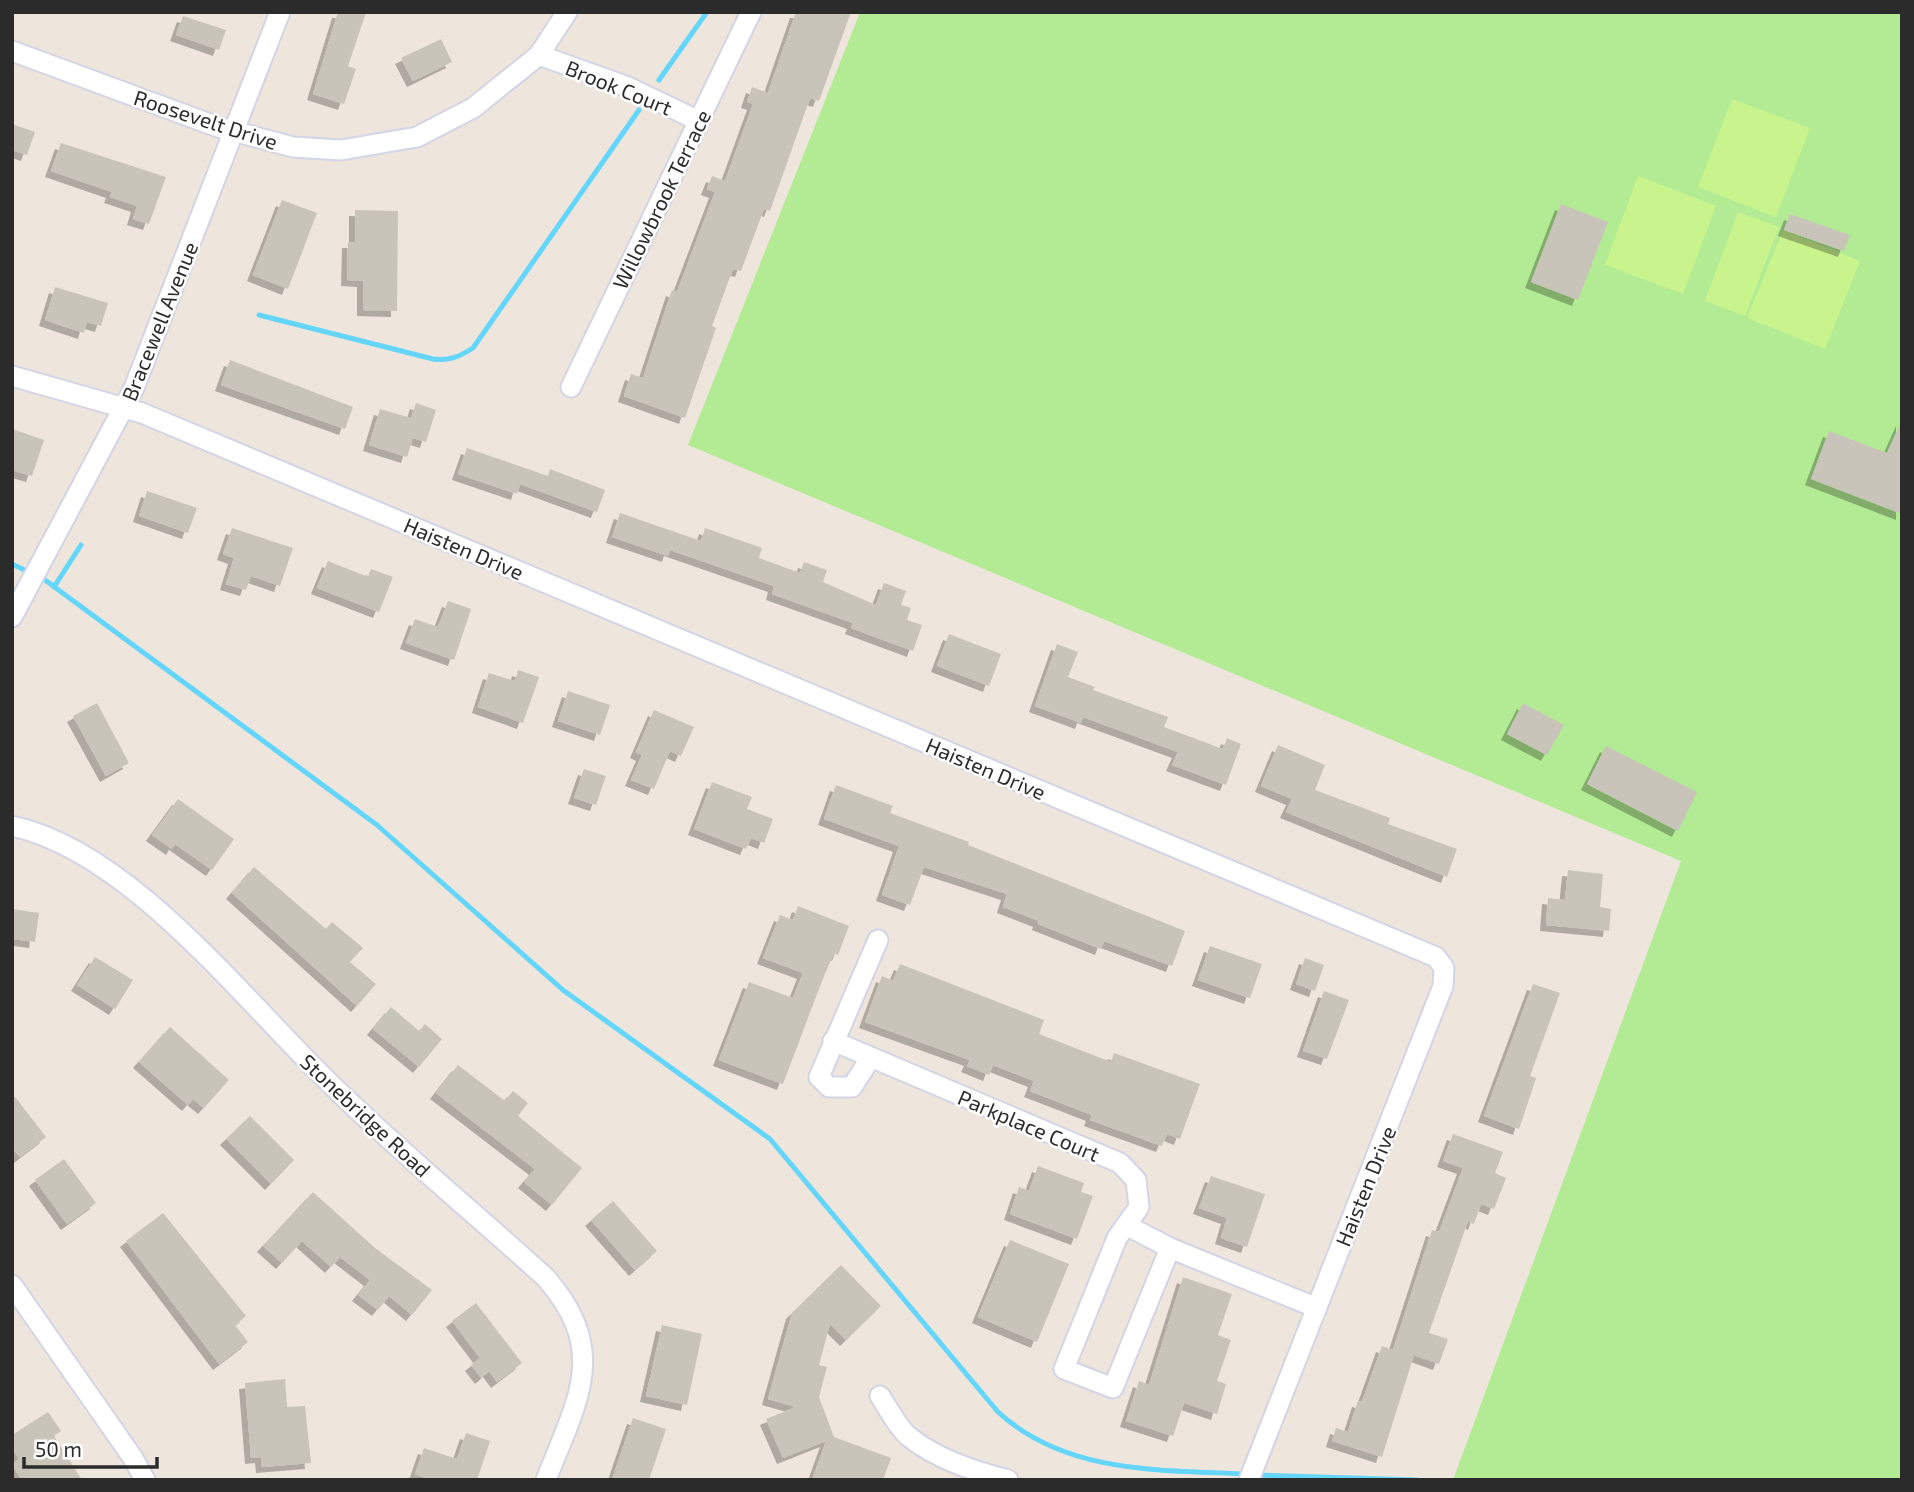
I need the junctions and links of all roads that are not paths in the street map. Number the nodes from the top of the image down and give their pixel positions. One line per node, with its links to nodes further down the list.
1 (280, 12): 7 (street, Bracewell Avenue)
2 (567, 12): 5 (street, Roosevelt Drive)
3 (751, 12): 6 (street, Willowbrook Terrace)
4 (12, 51): 7 (street, Roosevelt Drive)
5 (539, 55): 6 (street, Brook Court); 7 (street, Roosevelt Drive)
6 (699, 121): 9 (street, Willowbrook Terrace)
7 (234, 131): 10 (street, Bracewell Avenue)
8 (12, 376): 10 (street, Haisten Drive)
9 (571, 387)
10 (124, 407): 11 (street, Bracewell Avenue); 19 (street, Haisten Drive)
11 (12, 617)
12 (12, 826): 22 (street, Stonebridge Road)
13 (877, 940): 14 (street)
14 (833, 1041): 15 (street, Parkplace Court); 15 (street)
15 (870, 1059): 16 (street, Parkplace Court)
16 (1126, 1225): 17 (street); 17 (street, Parkplace Court)
17 (1170, 1248): 19 (street)
18 (12, 1285): 21 (street)
19 (1317, 1308): 24 (street, Haisten Drive)
20 (880, 1395): 23 (street)
21 (145, 1480)
22 (546, 1480)
23 (1009, 1480)
24 (1249, 1480)

